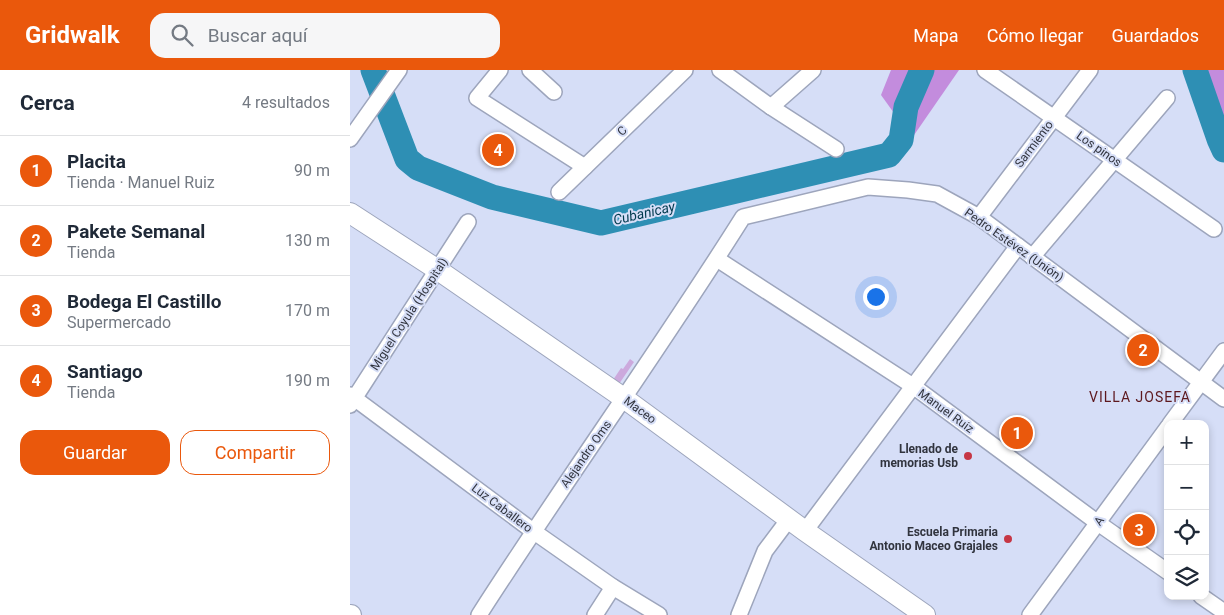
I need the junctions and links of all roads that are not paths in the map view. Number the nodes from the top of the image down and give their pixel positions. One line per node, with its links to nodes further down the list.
1 (500, 70): 16 (street)
2 (530, 70): 9 (street)
3 (685, 70): 16 (street, C)
4 (720, 70): 11 (street)
5 (813, 70): 11 (street)
6 (984, 70): 12 (street, Los pinos)
7 (1090, 70): 12 (street, Sarmiento)
8 (397, 73): 13 (street)
9 (554, 92)
10 (1167, 98): 15 (street)
11 (771, 107): 14 (street)
12 (1054, 118): 15 (street, Los pinos); 19 (street, Sarmiento)
13 (350, 139)
14 (836, 149)
15 (1114, 160): 22 (street, Los pinos); 24 (street)
16 (585, 166): 17 (street, C)
17 (559, 192)
18 (350, 213): 26 (main road, Maceo)
19 (979, 217): 20 (street, Pedro Estévez (Unión)); 23 (street, Pedro Estévez (Unión))
20 (743, 218): 25 (street, Alejandro Oms)
21 (468, 222): 26 (street, Miguel Coyula (Hospital))
22 (1214, 229)
23 (1018, 246): 24 (street, Pedro Estévez (Unión)); 29 (street)
24 (1032, 257): 28 (street, Pedro Estévez (Unión))
25 (717, 259): 29 (street, Manuel Ruiz); 30 (street, Alejandro Oms)
26 (438, 270): 30 (main road, Maceo); 31 (street, Miguel Coyula (Hospital))
27 (1224, 351): 28 (street)
28 (1201, 382): 32 (street, Pedro Estévez (Unión)); 33 (street)
29 (912, 386): 36 (street, Manuel Ruiz); 37 (street)
30 (625, 398): 35 (main road, Maceo); 38 (street, Alejandro Oms)
31 (352, 399): 38 (street, Luz Caballero)
32 (1224, 399)
33 (1173, 420)
34 (1164, 433): 36 (street, A)
35 (788, 519): 37 (main road, Maceo); 46 (street)
36 (1098, 523): 39 (street, Manuel Ruiz); 48 (street, A)
37 (805, 530): 47 (main road, Maceo)
38 (533, 531): 40 (street, Luz Caballero); 43 (street, Alejandro Oms)
39 (1164, 569)
40 (613, 587): 44 (street); 45 (street, Luz Caballero)
41 (1207, 600): 42 (street)
42 (1224, 612)
43 (479, 615)
44 (595, 615)
45 (659, 615)
46 (739, 615)
47 (926, 615)
48 (1030, 615)

